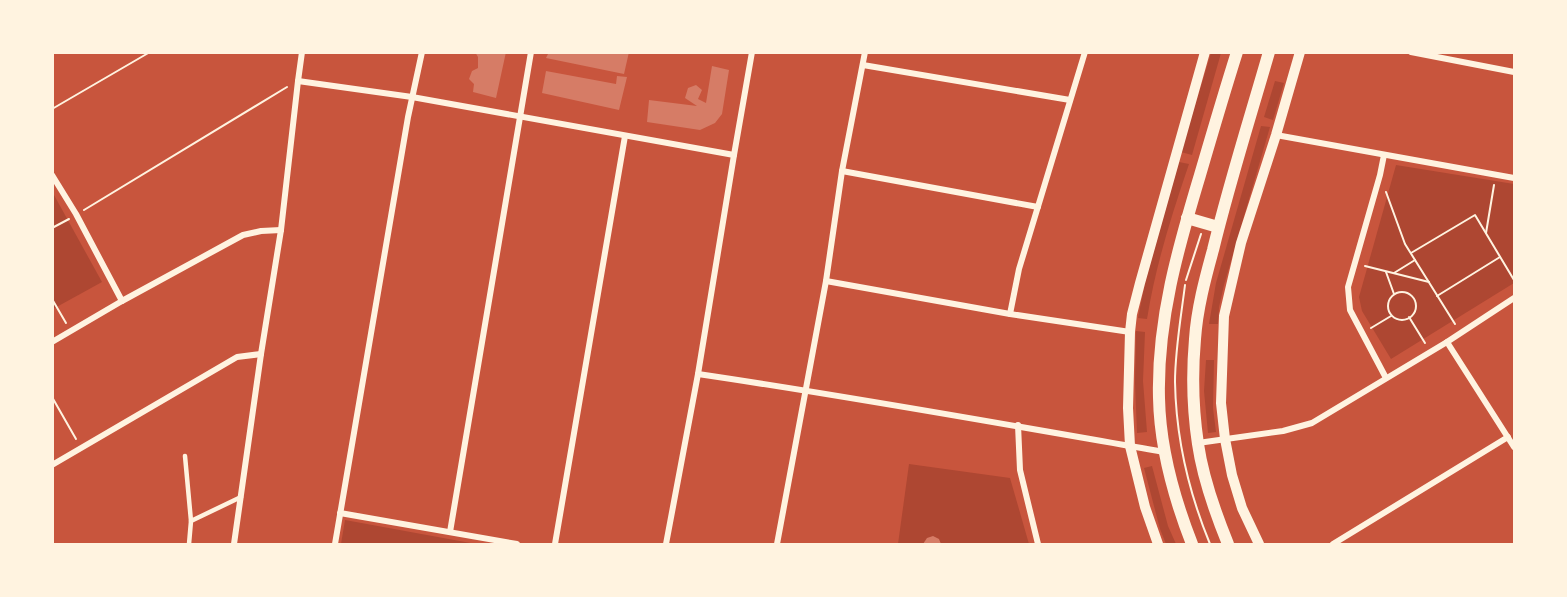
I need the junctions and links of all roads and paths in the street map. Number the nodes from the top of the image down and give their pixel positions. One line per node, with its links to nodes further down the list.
1 (150, 52): 18 (path)
2 (302, 52): 15 (street)
3 (422, 52): 16 (street)
4 (531, 52): 19 (street)
5 (752, 52): 22 (street)
6 (865, 52): 13 (street)
7 (1085, 52): 17 (street)
8 (1205, 52): 54 (street)
9 (1237, 52): 31 (main road)
10 (1269, 52): 32 (main road)
11 (1300, 52): 20 (street)
12 (1411, 52): 14 (street)
13 (863, 65): 17 (street); 24 (street)
14 (1515, 72)
15 (298, 81): 16 (street); 30 (path); 34 (street)
16 (412, 98): 19 (street); 76 (street)
17 (1070, 100): 29 (street)
18 (52, 109)
19 (519, 117): 21 (street); 78 (street)
20 (1276, 135): 23 (street); 67 (street)
21 (625, 136): 22 (street); 83 (street)
22 (734, 155): 61 (street)
23 (1384, 156): 26 (street); 27 (street)
24 (842, 171): 29 (street); 43 (street)
25 (52, 175): 30 (street)
26 (1380, 175): 36 (path); 39 (street)
27 (1496, 175): 28 (street); 35 (path)
28 (1515, 178)
29 (1038, 207): 50 (street)
30 (76, 214): 33 (path); 49 (street)
31 (1187, 218): 32 (main road); 72 (main road)
32 (1218, 226): 68 (main road)
33 (52, 228)
34 (281, 230): 49 (street); 60 (street)
35 (1486, 233): 36 (path); 37 (path)
36 (1411, 253): 38 (path)
37 (1500, 257): 42 (path); 46 (path)
38 (1415, 261): 41 (path); 44 (path)
39 (1355, 264): 40 (path); 55 (street)
40 (1386, 272): 41 (path); 45 (path)
41 (1393, 273): 44 (path)
42 (1515, 280)
43 (826, 281): 50 (street); 63 (street)
44 (1429, 282): 46 (path)
45 (1394, 294): 51 (path); 52 (path)
46 (1437, 296): 56 (path)
47 (1515, 298): 56 (street)
48 (52, 299): 53 (path)
49 (122, 301): 53 (street)
50 (1010, 314): 54 (street)
51 (1391, 316): 52 (path); 55 (path)
52 (1409, 317): 59 (path)
53 (70, 331): 57 (street)
54 (1130, 332): 69 (street)
55 (1362, 333): 62 (street)
56 (1460, 333): 58 (street)
57 (52, 342)
58 (1447, 342): 59 (street); 66 (street)
59 (1430, 352): 62 (street)
60 (261, 354): 71 (street); 75 (street)
61 (698, 374): 63 (street); 84 (street)
62 (1386, 378): 67 (street)
63 (805, 390): 65 (street); 85 (street)
64 (52, 397): 71 (path)
65 (1018, 426): 69 (street); 86 (street)
66 (1508, 437): 70 (street); 91 (street)
67 (1225, 440): 68 (street); 90 (street)
68 (1198, 443): 89 (main road)
69 (1130, 446): 72 (street); 87 (street)
70 (1515, 447)
71 (81, 448): 74 (street)
72 (1164, 452): 88 (main road)
73 (185, 456): 77 (lane)
74 (52, 465)
75 (241, 497): 77 (lane); 80 (street)
76 (340, 513): 78 (street); 81 (street)
77 (191, 521): 79 (lane)
78 (450, 532): 82 (street)
79 (189, 544)
80 (234, 544)
81 (335, 544)
82 (517, 544)
83 (555, 544)
84 (666, 544)
85 (777, 544)
86 (1038, 544)
87 (1158, 544)
88 (1192, 544)
89 (1228, 544)
90 (1258, 544)
91 (1334, 544)

